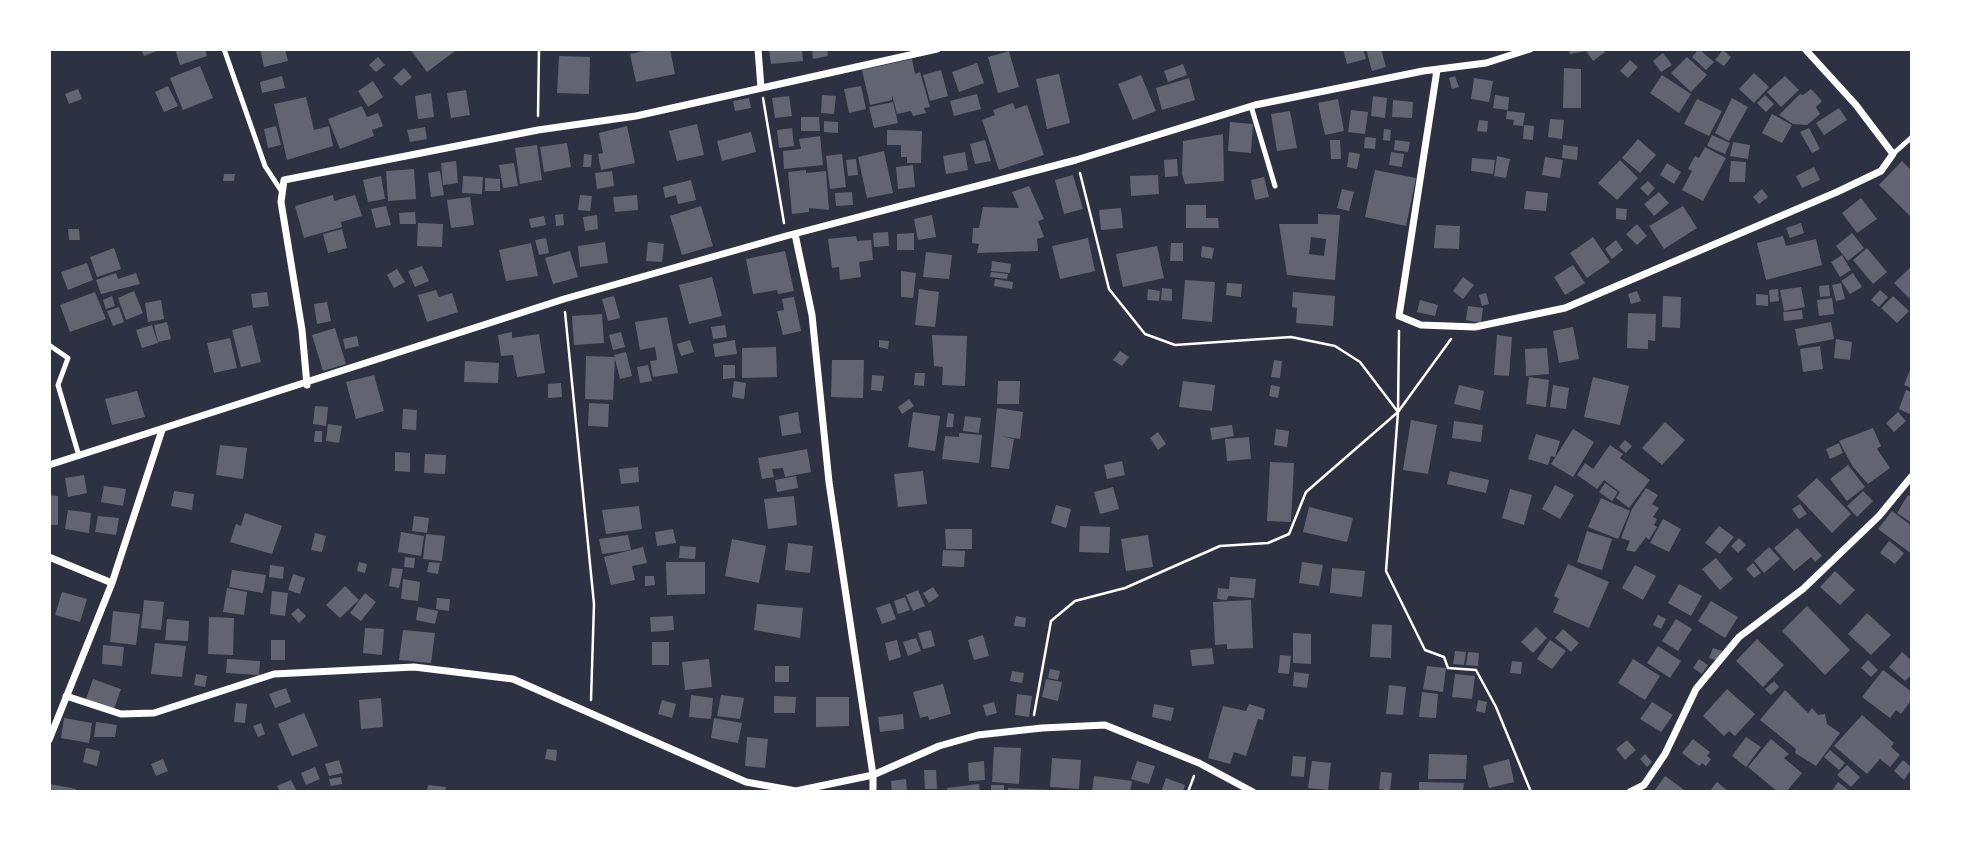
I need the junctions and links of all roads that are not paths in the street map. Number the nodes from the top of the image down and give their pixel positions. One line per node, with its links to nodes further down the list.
1 (223, 49): 12 (lane)
2 (758, 49): 7 (street)
3 (937, 49): 7 (street)
4 (1530, 49): 6 (street)
5 (1805, 49): 10 (street)
6 (1437, 70): 8 (street); 10 (street)
7 (761, 88): 12 (street)
8 (1251, 106): 11 (lane); 13 (street)
9 (1912, 137): 10 (lane)
10 (1893, 154)
11 (1275, 186)
12 (282, 192): 15 (street)
13 (790, 235): 15 (street); 24 (street)
14 (49, 345): 17 (lane)
15 (307, 385): 16 (street)
16 (162, 430): 17 (street); 21 (street)
17 (79, 456): 18 (street)
18 (49, 466)
19 (1912, 476): 27 (street)
20 (49, 556): 21 (street)
21 (112, 583): 22 (street)
22 (66, 696): 23 (street); 24 (street)
23 (49, 740)
24 (873, 775): 25 (street); 26 (street)
25 (873, 792)
26 (1253, 792)
27 (1630, 792)

